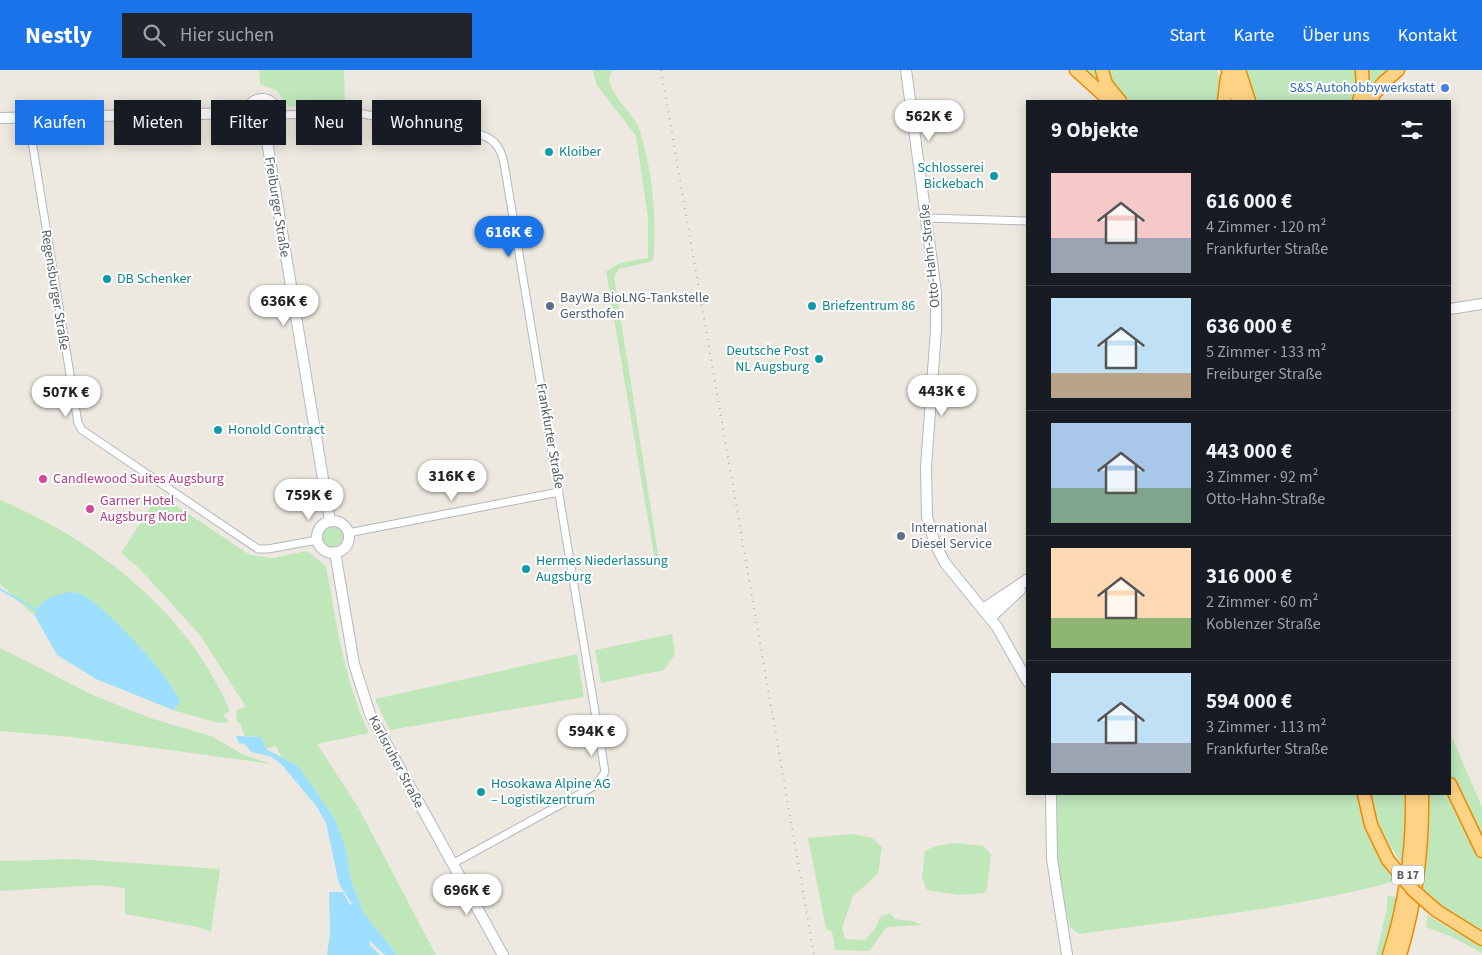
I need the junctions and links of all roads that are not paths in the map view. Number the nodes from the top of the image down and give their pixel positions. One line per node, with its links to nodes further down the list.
1 (906, 70): 21 (street, Otto-Hahn-Straße)
2 (1076, 70): 9 (highway)
3 (1102, 70): 10 (highway)
4 (1228, 70): 8 (highway); 11 (highway)
5 (1239, 70): 8 (highway)
6 (1362, 70): 12 (highway)
7 (1398, 70): 13 (highway)
8 (1246, 99)
9 (1109, 100)
10 (1119, 100)
11 (1224, 100)
12 (1359, 100)
13 (1370, 100)
14 (211, 114): 16 (street)
15 (286, 115): 25 (street, Frankfurter Straße)
16 (104, 116)
17 (15, 117): 18 (street)
18 (0, 118)
19 (32, 145): 28 (street, Regensburger Straße)
20 (267, 145): 26 (street, Freiburger Straße)
21 (927, 218): 22 (street); 32 (street, Otto-Hahn-Straße)
22 (1026, 221)
23 (1482, 304): 24 (street)
24 (1451, 309)
25 (559, 492): 27 (street); 41 (street, Frankfurter Straße)
26 (330, 521): 27 (street); 28 (street)
27 (348, 533): 29 (street)
28 (317, 540): 29 (street)
29 (336, 552): 41 (street, Karlsruher Straße)
30 (1026, 582): 32 (street)
31 (1026, 583): 33 (street)
32 (983, 608): 33 (street, Otto-Hahn-Straße)
33 (990, 618): 34 (street, Otto-Hahn-Straße)
34 (1026, 678)
35 (1451, 786): 40 (highway)
36 (1051, 795): 44 (street)
37 (1364, 795): 42 (highway, bridge)
38 (1412, 795): 45 (highway, B 17)
39 (1422, 795): 46 (highway, B 17)
40 (1482, 851)
41 (452, 864): 43 (street, Karlsruher Straße)
42 (1482, 939)
43 (502, 955)
44 (1067, 955)
45 (1389, 955)
46 (1400, 955)

